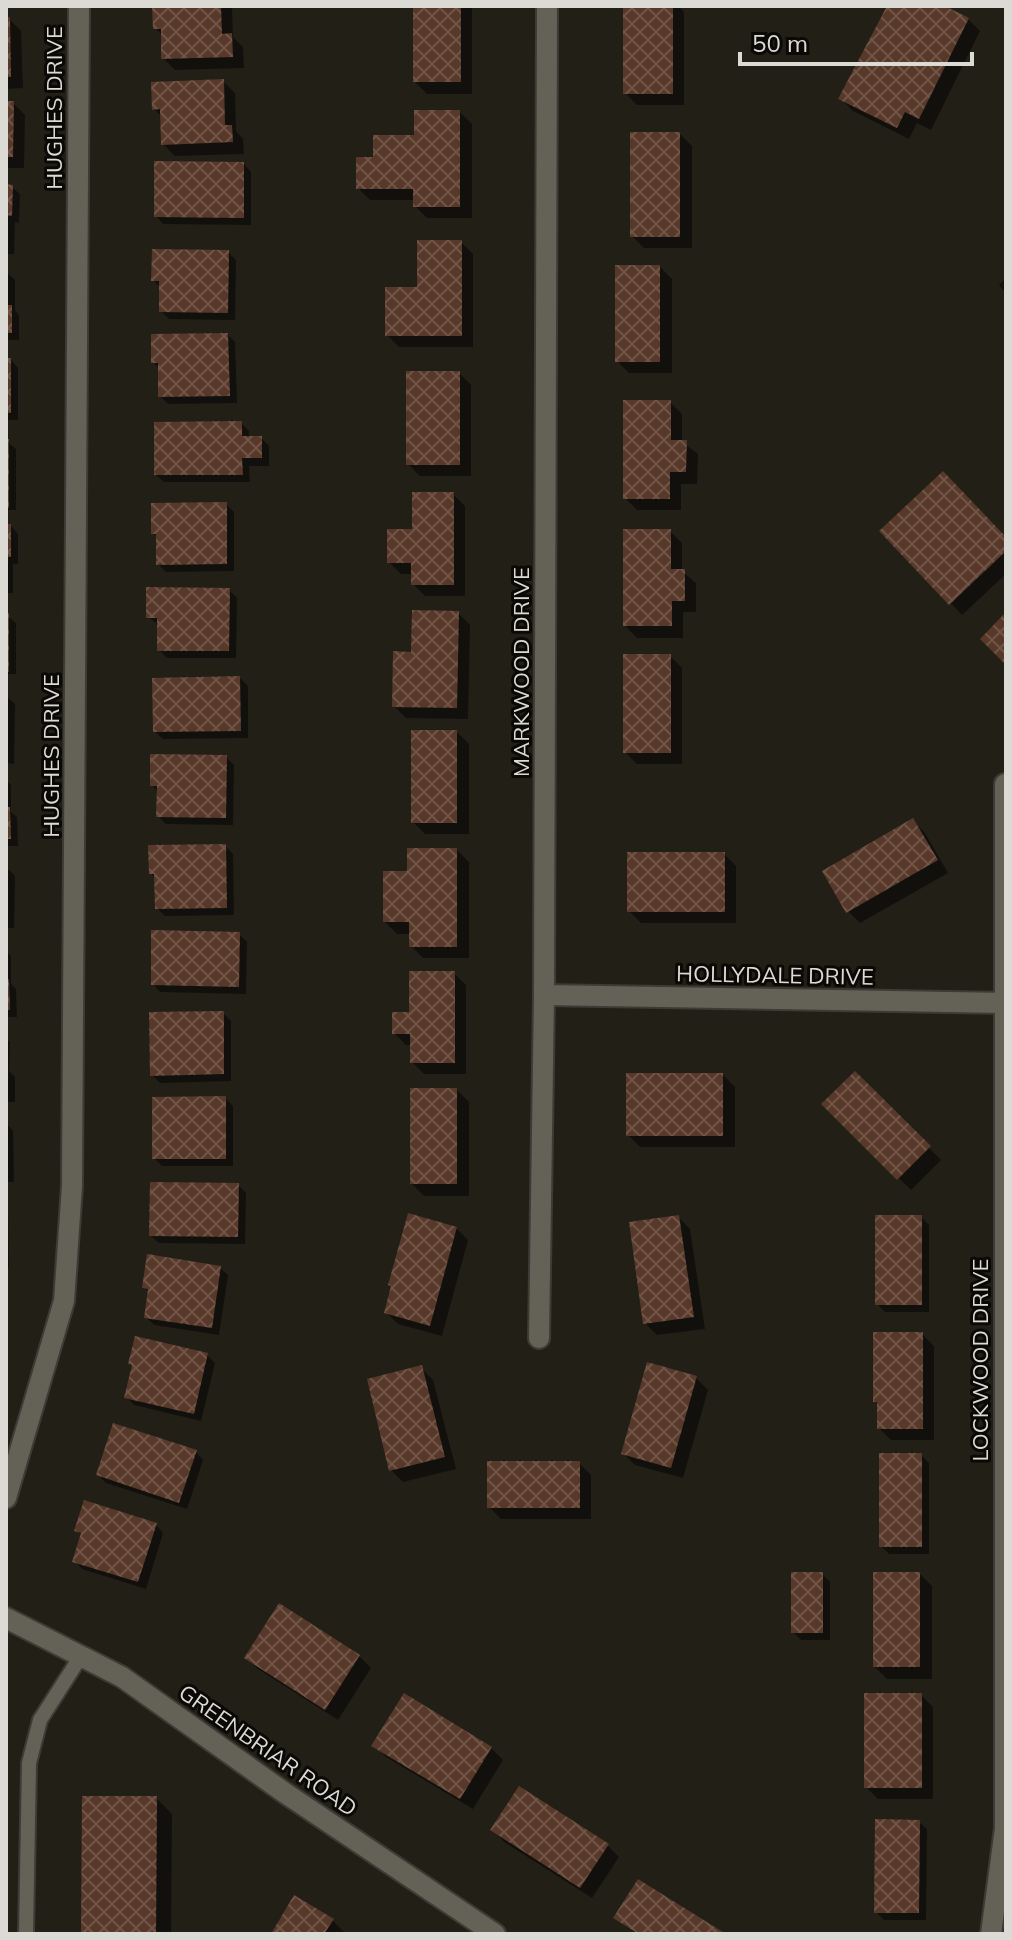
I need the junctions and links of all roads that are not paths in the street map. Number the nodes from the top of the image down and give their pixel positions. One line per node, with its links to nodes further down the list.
1 (79, 6): 7 (street, HUGHES DRIVE)
2 (547, 6): 4 (street, MARKWOOD DRIVE)
3 (1005, 784): 5 (street, LOCKWOOD DRIVE)
4 (544, 995): 5 (street, HOLLYDALE DRIVE); 6 (street, MARKWOOD DRIVE)
5 (1005, 1003): 12 (street, LOCKWOOD DRIVE)
6 (539, 1338)
7 (6, 1498)
8 (6, 1618): 9 (street, GREENBRIAR ROAD)
9 (81, 1656): 10 (lane); 11 (street, GREENBRIAR ROAD)
10 (26, 1934)
11 (495, 1934)
12 (991, 1934)

